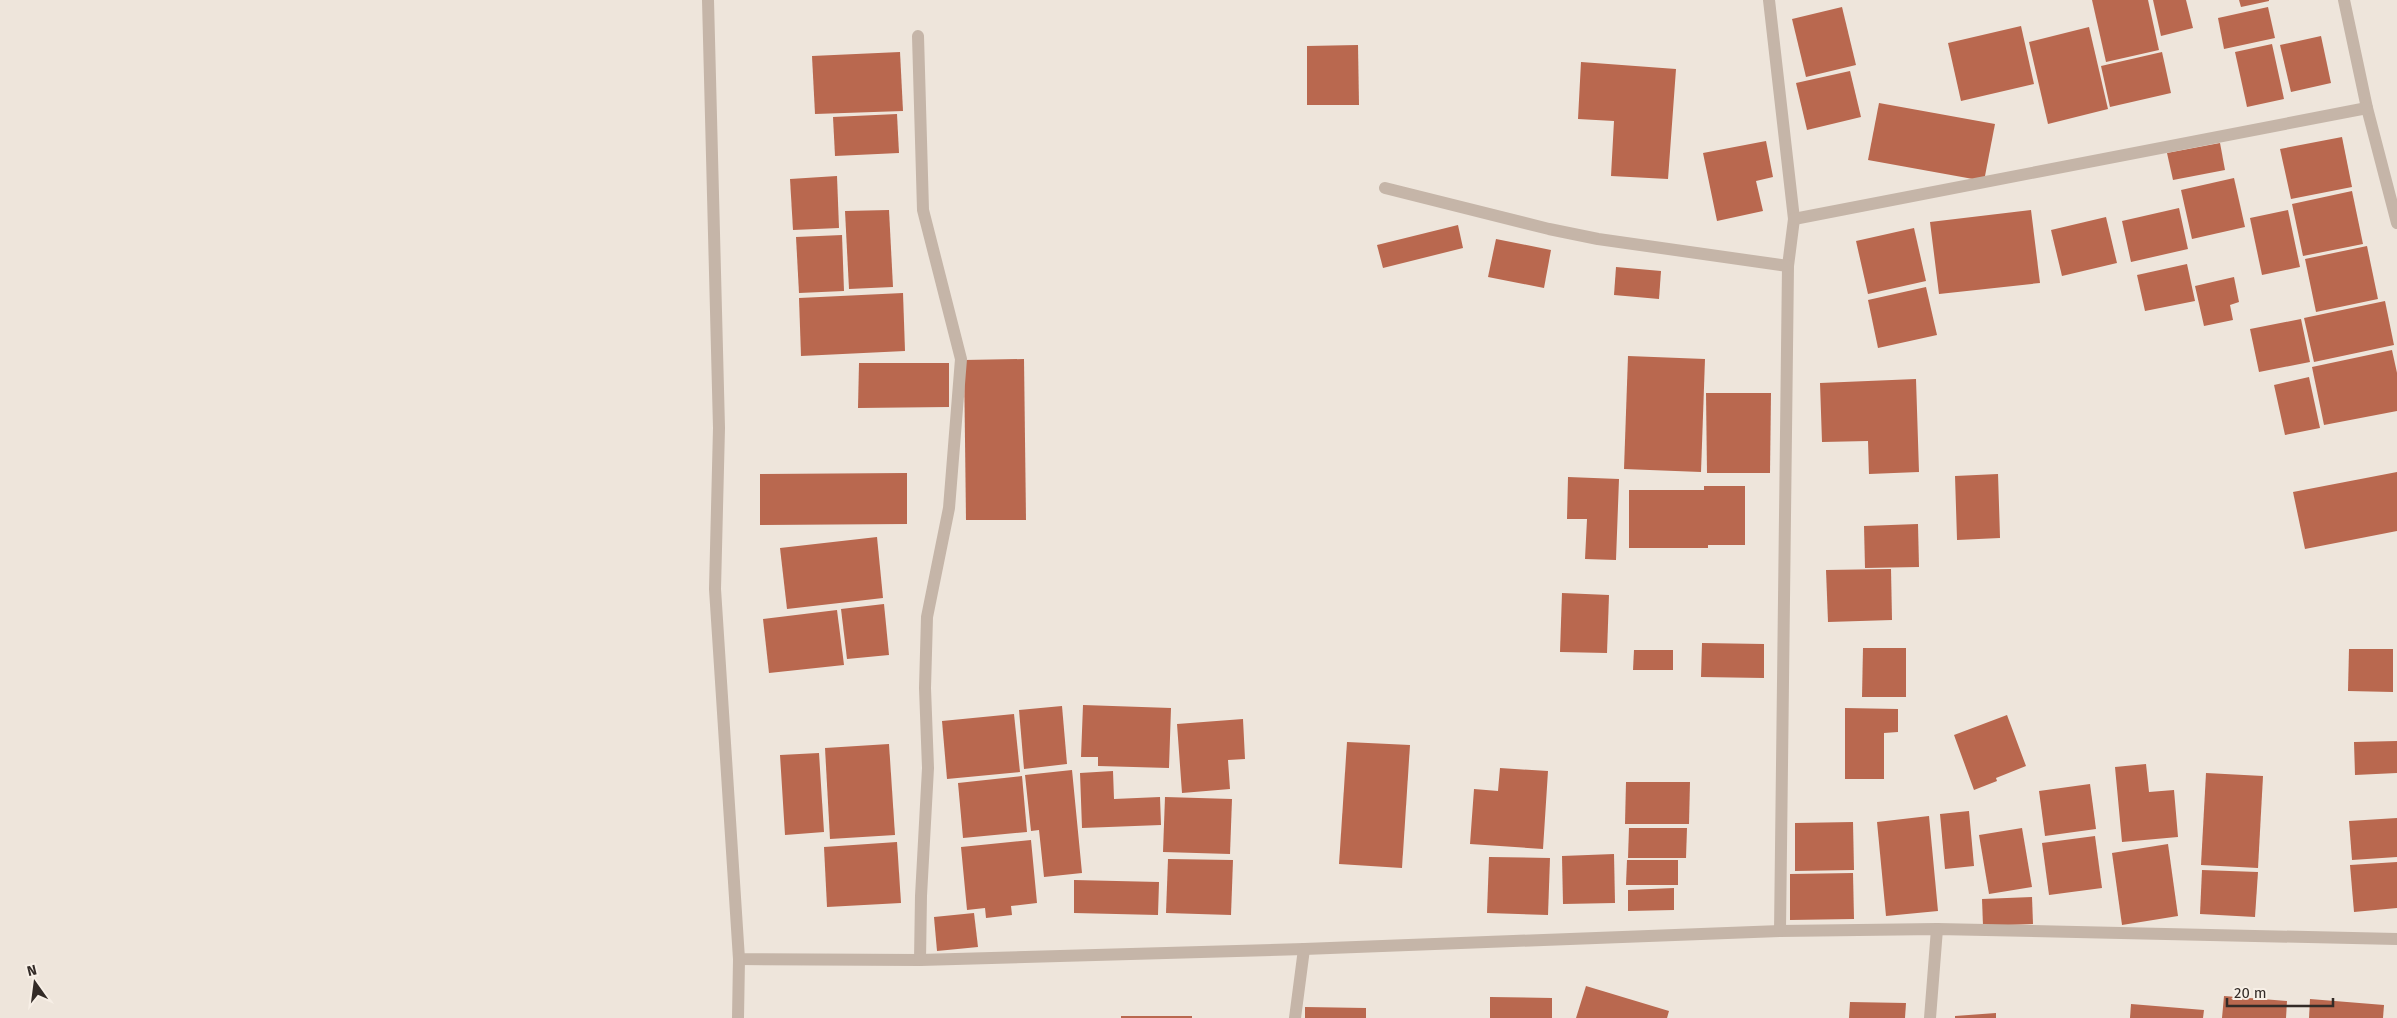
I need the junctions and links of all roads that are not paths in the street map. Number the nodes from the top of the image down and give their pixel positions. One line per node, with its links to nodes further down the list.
1 (708, 0): 14 (street)
2 (1770, 0): 7 (street)
3 (2344, 0): 5 (street)
4 (918, 36): 15 (street)
5 (2367, 108): 7 (street); 8 (street)
6 (1385, 188): 9 (street)
7 (1794, 219): 9 (street)
8 (2397, 223)
9 (1788, 266): 11 (street)
10 (1937, 929): 11 (street); 12 (street); 18 (street)
11 (1780, 931): 13 (street)
12 (2397, 939)
13 (1304, 949): 15 (street); 17 (street)
14 (739, 960): 15 (street); 16 (street)
15 (920, 960)
16 (738, 1018)
17 (1295, 1018)
18 (1930, 1018)

